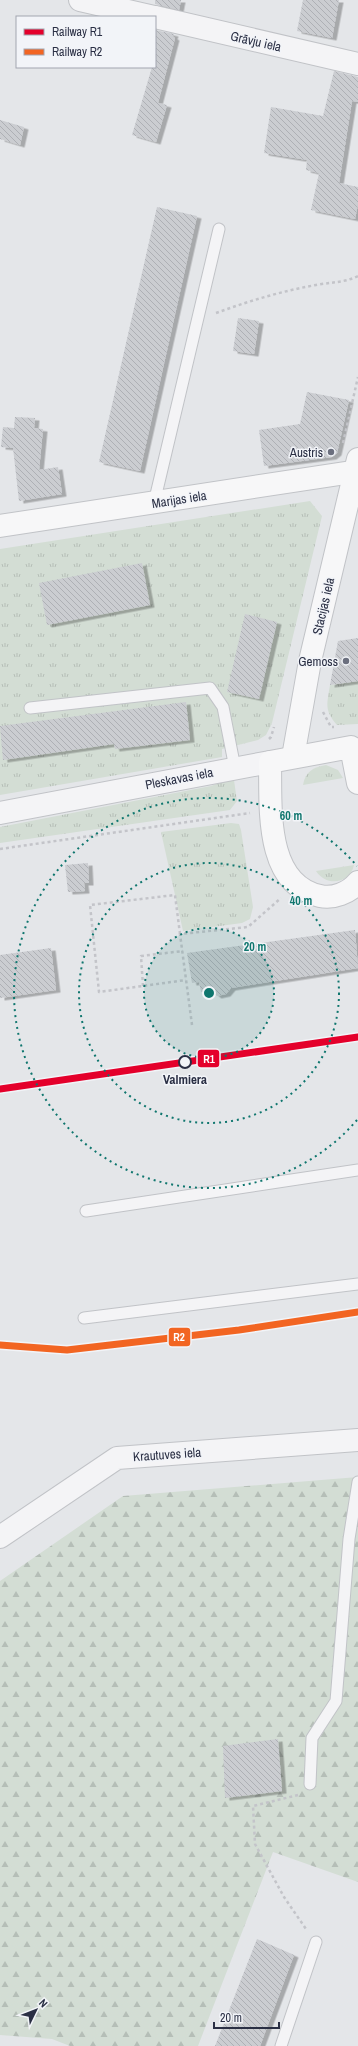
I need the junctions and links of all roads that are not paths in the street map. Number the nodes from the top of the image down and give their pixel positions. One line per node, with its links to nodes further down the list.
1 (80, 0): 2 (street, Grāvju iela)
2 (150, 16)
3 (156, 17): 4 (street, Grāvju iela)
4 (358, 64)
5 (219, 229): 7 (lane)
6 (353, 462): 7 (main road, Marijas iela); 11 (main road, Stacijas iela)
7 (154, 503): 8 (main road, Marijas iela)
8 (0, 526)
9 (30, 708): 13 (lane)
10 (355, 747): 11 (main road, Pleskavas iela); 14 (main road)
11 (293, 756): 12 (main road, Pleskavas iela)
12 (270, 762): 13 (street, Pleskavas iela); 16 (main road)
13 (235, 768): 15 (street, Pleskavas iela)
14 (358, 784)
15 (0, 813)
16 (358, 882)
17 (358, 1170): 18 (lane)
18 (86, 1210)
19 (358, 1284): 20 (lane)
20 (84, 1318)
21 (358, 1440): 23 (street, Krautuves iela)
22 (358, 1482): 24 (lane)
23 (0, 1537)
24 (310, 1784)
25 (316, 1942): 26 (lane)
26 (281, 2046)

